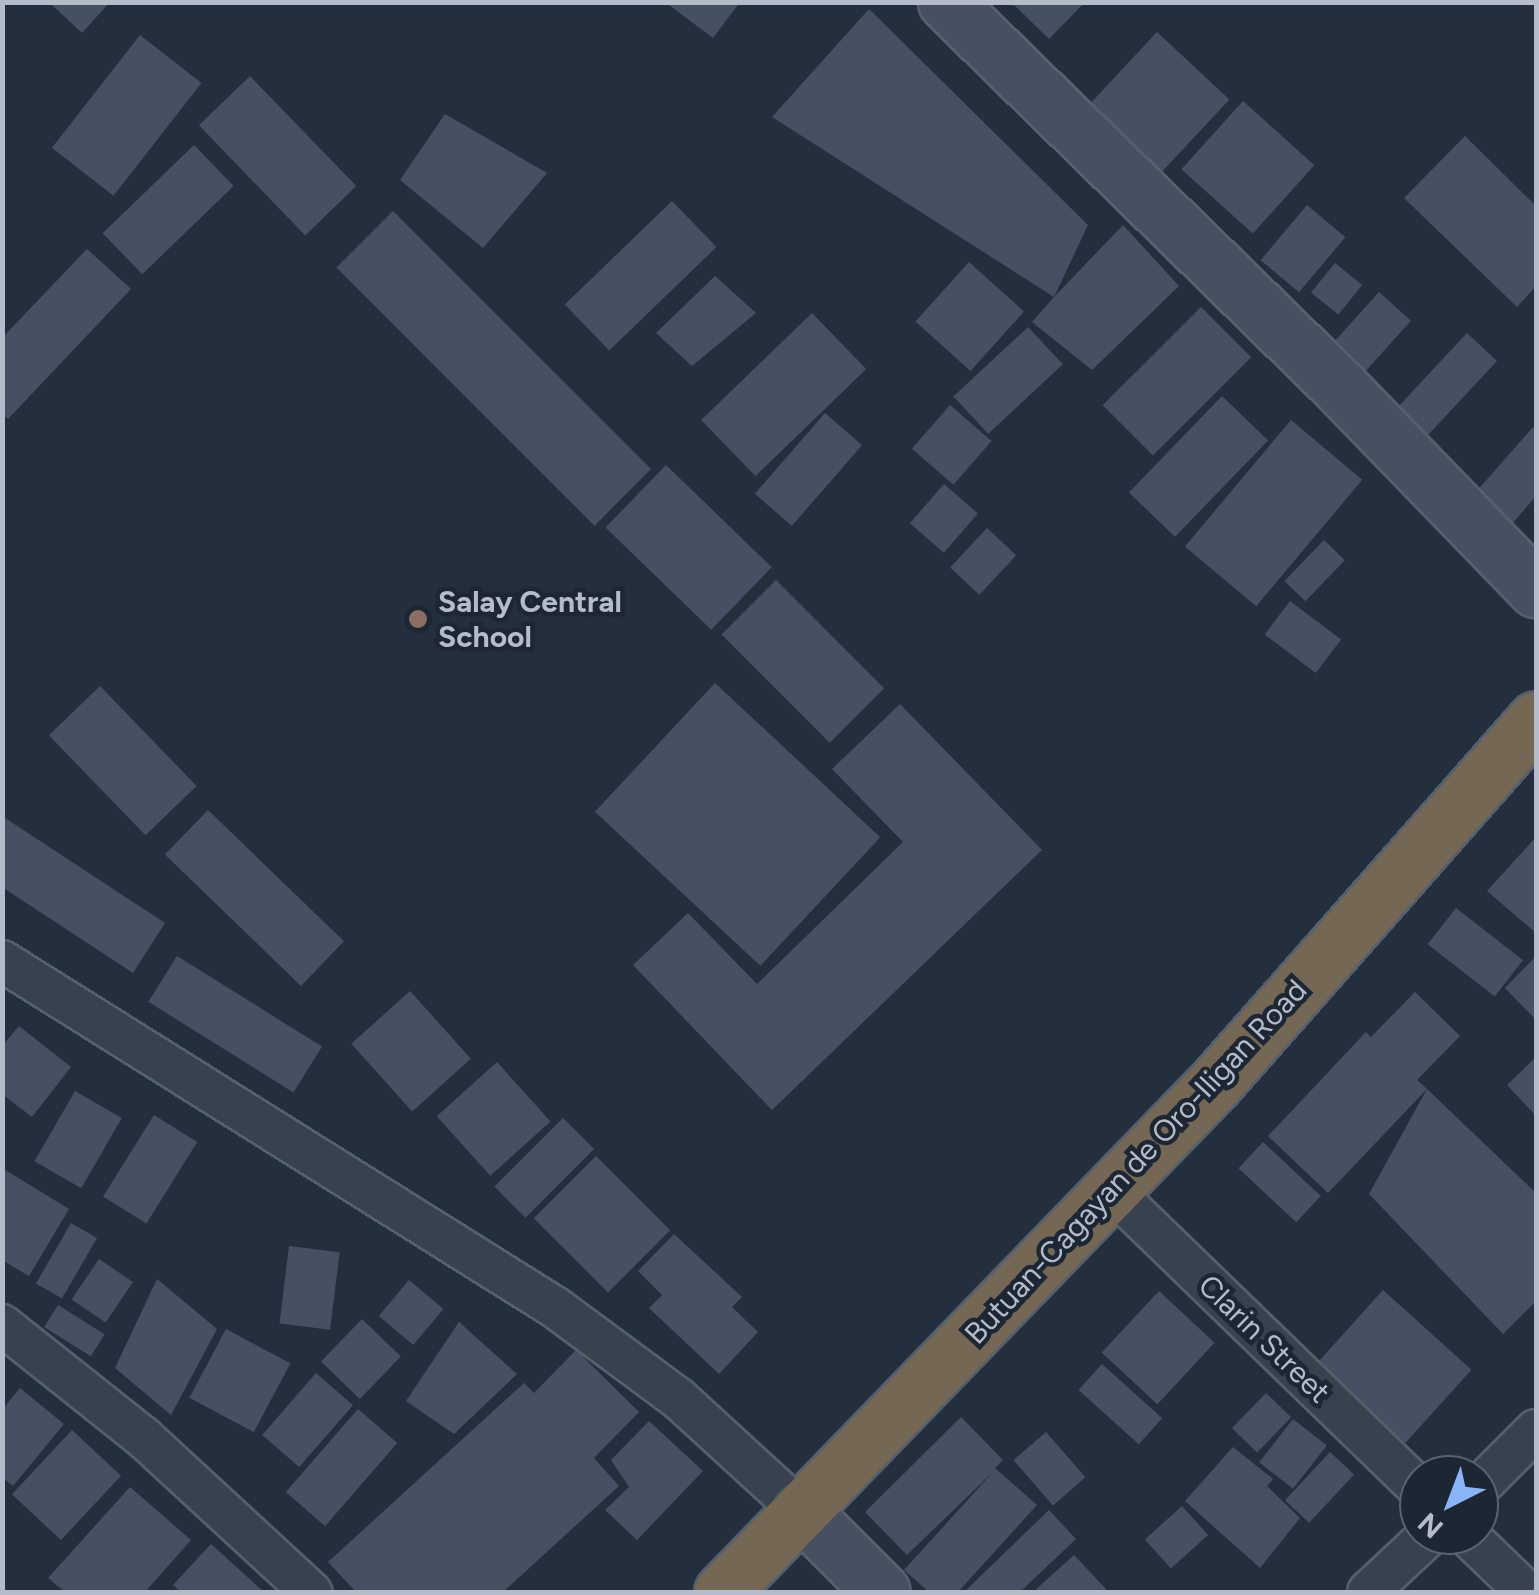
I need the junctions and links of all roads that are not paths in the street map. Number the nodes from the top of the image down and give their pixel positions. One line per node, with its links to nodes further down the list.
1 (946, 2): 2 (street)
2 (1536, 589)
3 (1536, 719): 5 (highway, Butuan-Cagayan de Oro-Iligan Road)
4 (2, 961): 10 (street)
5 (1110, 1189): 9 (street, Clarin Street); 10 (highway, Butuan-Cagayan de Oro-Iligan Road)
6 (2, 1325): 13 (street)
7 (1536, 1430): 8 (street)
8 (1499, 1467)
9 (1399, 1469)
10 (799, 1509): 14 (highway, Butuan-Cagayan de Oro-Iligan Road); 15 (street)
11 (1408, 1555): 16 (street)
12 (1488, 1555): 17 (street)
13 (311, 1592)
14 (722, 1592)
15 (882, 1592)
16 (1368, 1592)
17 (1526, 1592)

